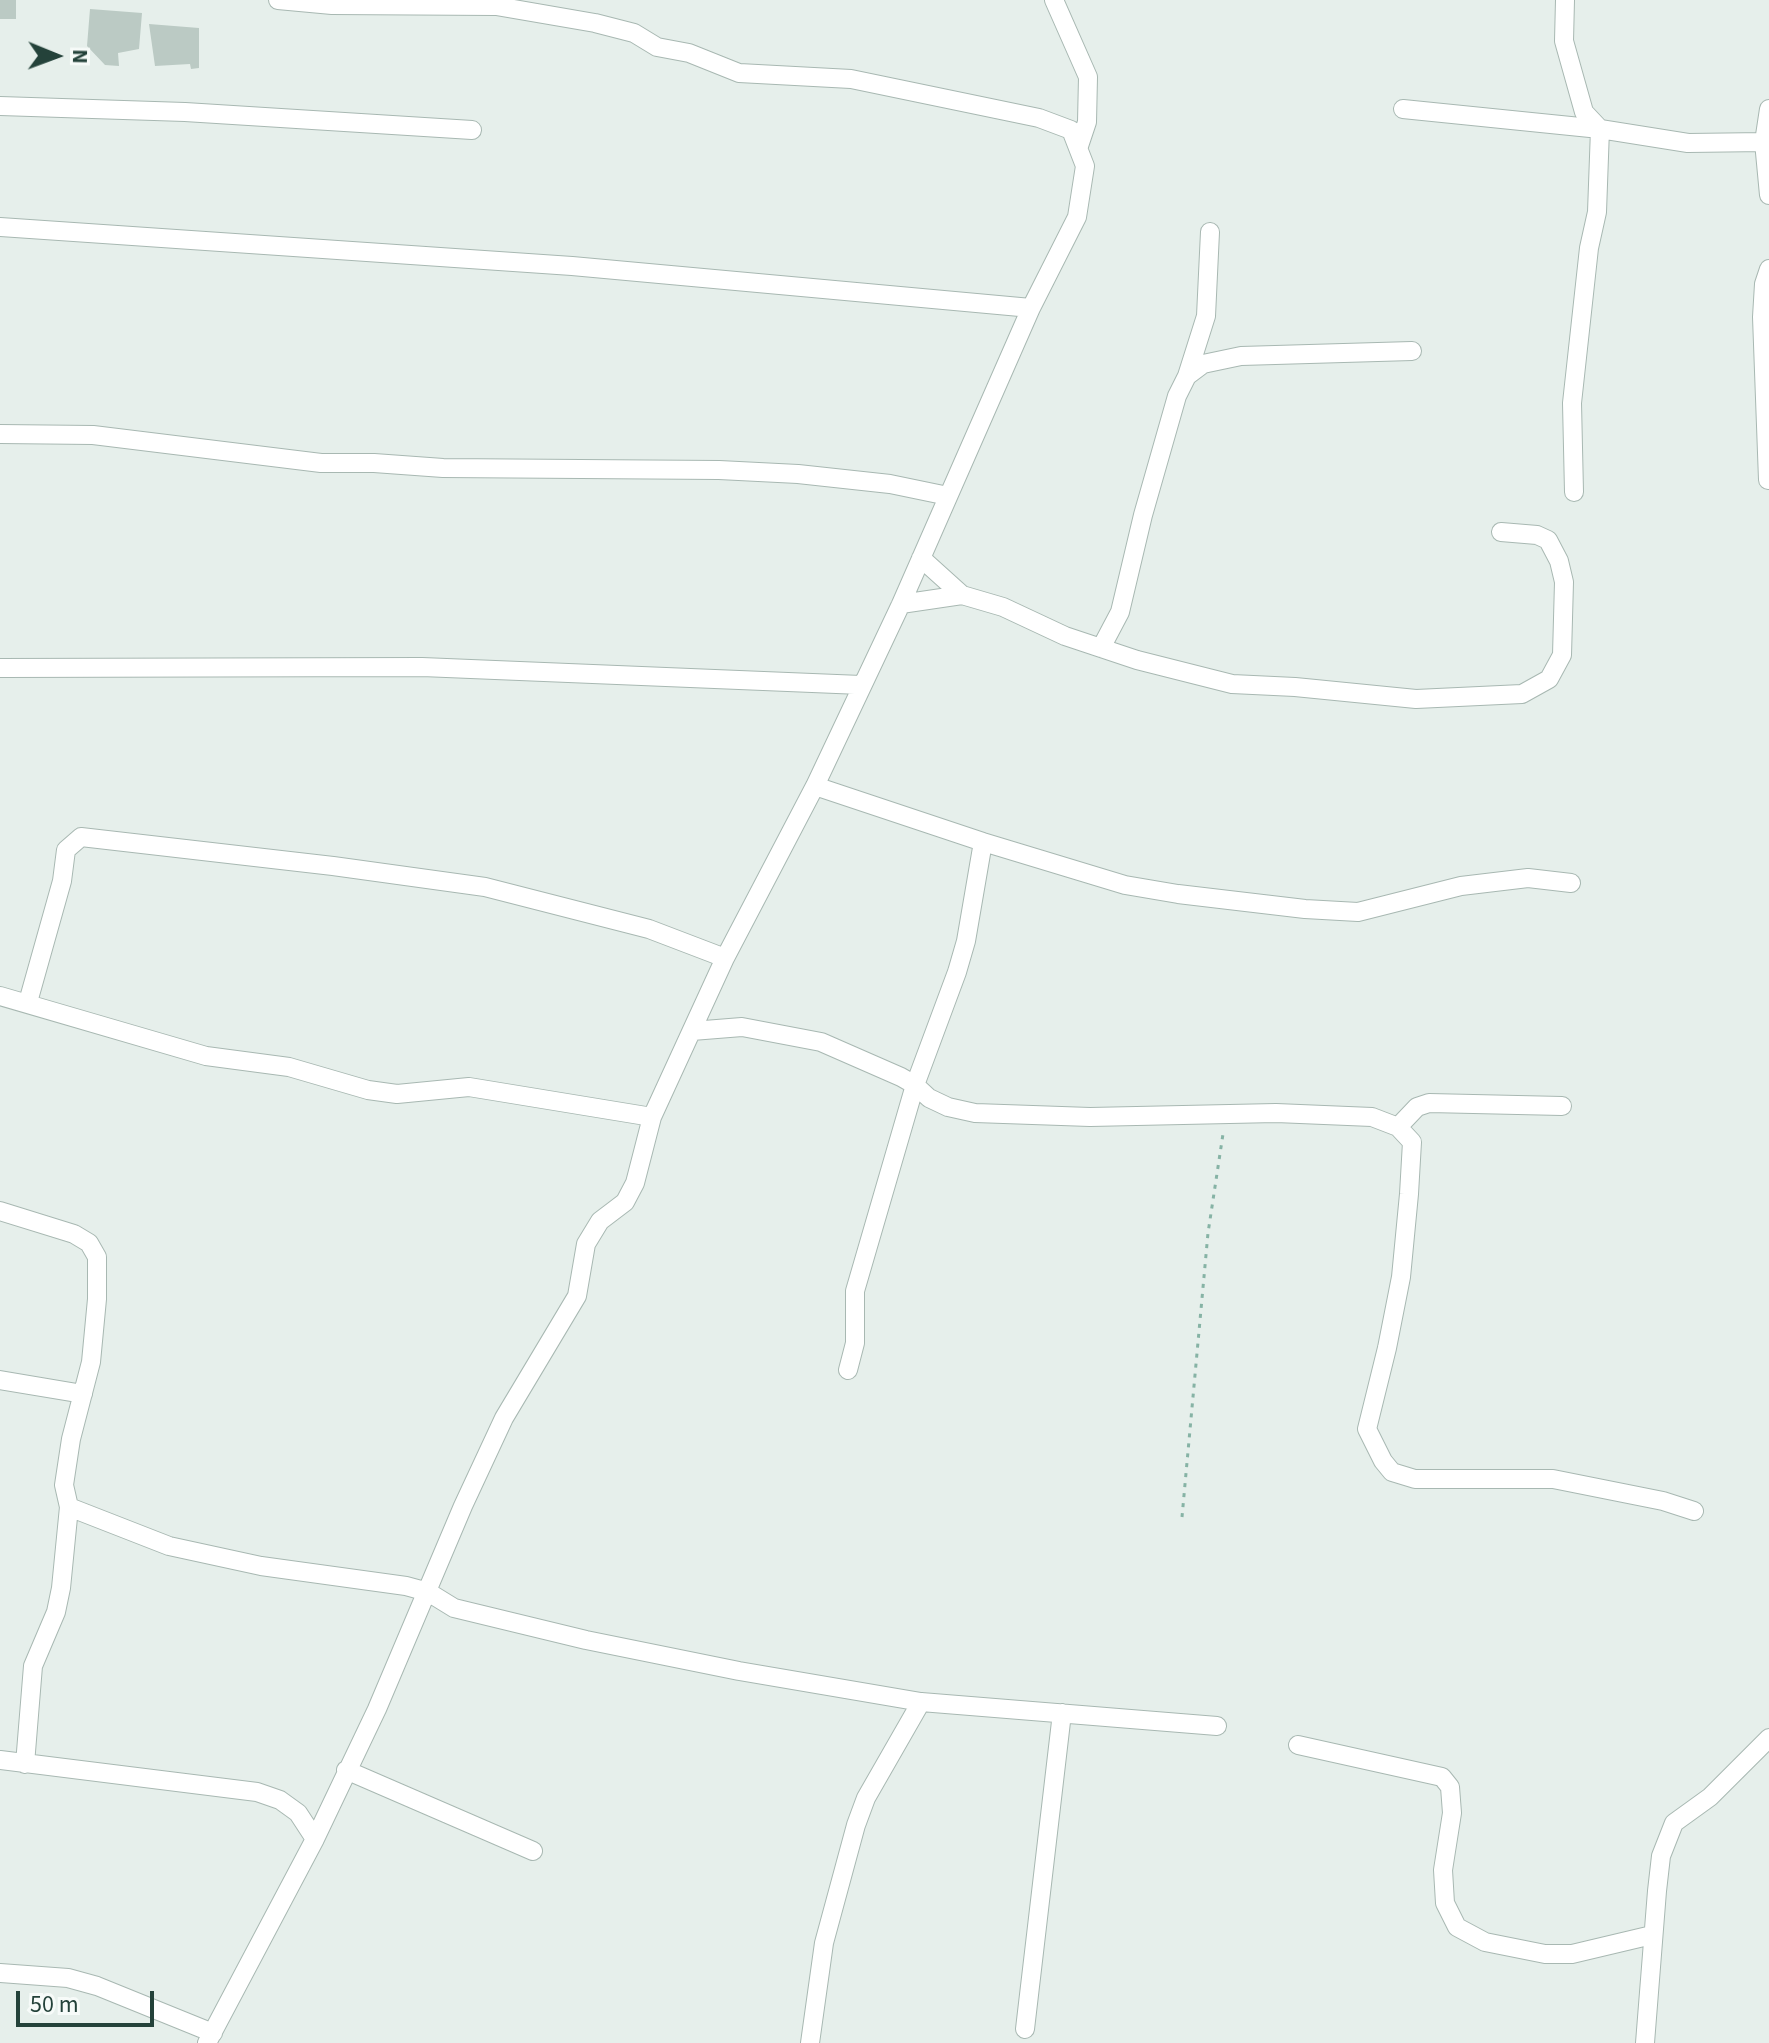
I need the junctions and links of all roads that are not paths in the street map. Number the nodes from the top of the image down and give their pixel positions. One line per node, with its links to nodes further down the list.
1 (278, 0): 10 (street)
2 (1054, 0): 10 (street)
3 (1565, 0): 7 (street)
4 (0, 106): 8 (street)
5 (1403, 109): 7 (street)
6 (1769, 109): 9 (street)
7 (1600, 129): 9 (street); 20 (street)
8 (472, 130)
9 (1764, 142): 11 (street)
10 (1079, 146): 15 (street)
11 (1769, 195)
12 (0, 227): 15 (street)
13 (1210, 232): 17 (street)
14 (1769, 269): 19 (street)
15 (1031, 308): 21 (street)
16 (1412, 351): 17 (street)
17 (1187, 376): 26 (street)
18 (0, 434): 21 (street)
19 (1768, 480)
20 (1574, 492)
21 (948, 496): 23 (street)
22 (1501, 532): 26 (street)
23 (921, 558): 24 (street); 25 (street)
24 (962, 595): 25 (street); 26 (street)
25 (901, 604): 28 (street)
26 (1101, 648)
27 (0, 668): 28 (street)
28 (861, 685): 29 (street)
29 (815, 786): 30 (street); 32 (street)
30 (983, 842): 31 (street); 36 (street)
31 (1571, 883)
32 (725, 958): 34 (street); 35 (street)
33 (0, 996): 34 (street)
34 (28, 1002): 38 (street)
35 (692, 1031): 36 (street); 38 (street)
36 (915, 1085): 39 (street); 41 (street)
37 (1562, 1106): 39 (street)
38 (652, 1117): 46 (street)
39 (1398, 1127): 45 (street)
40 (0, 1211): 43 (street)
41 (848, 1370)
42 (0, 1380): 43 (street)
43 (83, 1394): 44 (street)
44 (69, 1507): 46 (street); 53 (street)
45 (1694, 1511)
46 (428, 1592): 47 (street); 54 (street)
47 (921, 1702): 48 (street); 61 (street)
48 (1062, 1713): 49 (street); 59 (street)
49 (1217, 1726)
50 (1769, 1738): 57 (street)
51 (1298, 1745): 57 (street)
52 (0, 1760): 53 (street)
53 (25, 1764): 55 (street)
54 (346, 1770): 55 (street); 56 (street)
55 (315, 1839): 60 (street)
56 (533, 1851)
57 (1652, 1935): 62 (street)
58 (0, 1973): 60 (street)
59 (1025, 2029)
60 (210, 2038)
61 (810, 2043)
62 (1645, 2043)

